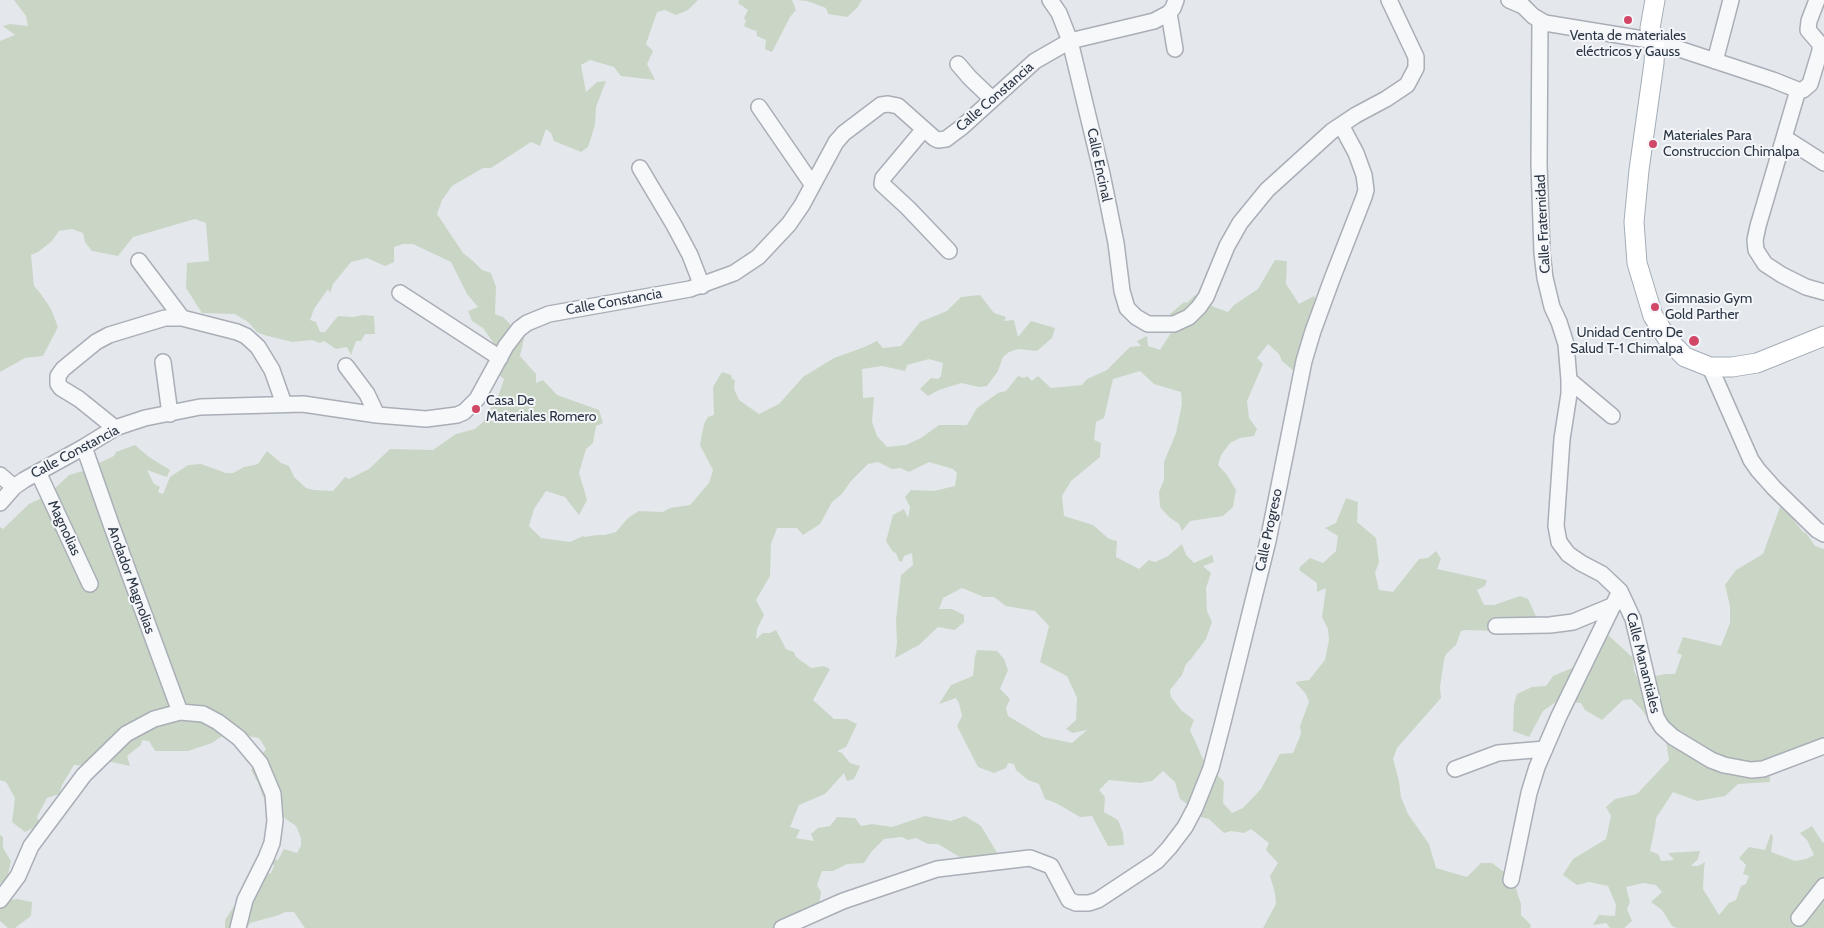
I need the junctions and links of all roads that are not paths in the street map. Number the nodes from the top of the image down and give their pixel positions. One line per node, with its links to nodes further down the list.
1 (1050, 0): 9 (street, Calle Encinal)
2 (1389, 0): 17 (street)
3 (1509, 0): 8 (street)
4 (1655, 0): 10 (main road)
5 (1731, 0): 12 (street)
6 (1817, 0): 14 (street)
7 (1172, 7): 9 (street, Calle Constancia); 11 (street)
8 (1540, 22): 10 (street); 34 (street, Calle Fraternidad)
9 (1070, 41): 15 (street, Calle Constancia); 17 (street, Calle Encinal)
10 (1655, 41): 12 (street); 33 (main road)
11 (1175, 49)
12 (1714, 61): 14 (street)
13 (958, 64): 15 (street)
14 (1798, 90): 19 (street)
15 (992, 99): 18 (street, Calle Constancia)
16 (759, 107): 22 (street)
17 (1341, 125): 60 (street, Calle Progreso)
18 (924, 129): 22 (street, Calle Constancia); 23 (street)
19 (1784, 138): 20 (street); 26 (street)
20 (1824, 163)
21 (640, 168): 25 (street)
22 (812, 184): 25 (street, Calle Constancia)
23 (949, 251)
24 (138, 260): 28 (street)
25 (702, 286): 30 (street, Calle Constancia)
26 (1824, 292)
27 (400, 293): 30 (street)
28 (182, 318): 35 (street); 39 (street)
29 (1824, 336): 33 (main road)
30 (500, 358): 37 (street, Calle Constancia)
31 (163, 362): 36 (street)
32 (346, 366): 37 (street)
33 (1710, 367): 45 (street)
34 (1569, 380): 38 (street); 46 (street, Calle Fraternidad)
35 (284, 404): 36 (street, Calle Constancia); 37 (street, Calle Constancia)
36 (170, 414): 39 (street, Calle Constancia)
37 (377, 415)
38 (1612, 416)
39 (116, 428): 40 (street, Calle Constancia)
40 (84, 447): 41 (street, Calle Constancia); 51 (street, Andador Magnolias)
41 (38, 472): 43 (street, Calle Constancia); 47 (street, Magnolias)
42 (0, 475): 43 (street)
43 (14, 487): 44 (street, Calle Constancia)
44 (0, 503)
45 (1824, 534)
46 (1581, 563): 48 (street, Calle Manantiales)
47 (90, 584)
48 (1620, 591): 49 (street); 52 (street, Calle Manantiales)
49 (1614, 605): 50 (street); 53 (street)
50 (1496, 626)
51 (180, 712): 57 (street); 59 (street)
52 (1824, 746)
53 (1545, 749): 54 (street); 55 (street)
54 (1455, 769)
55 (1511, 880)
56 (1824, 886): 58 (street)
57 (0, 900)
58 (1799, 918)
59 (238, 928)
60 (782, 928)

